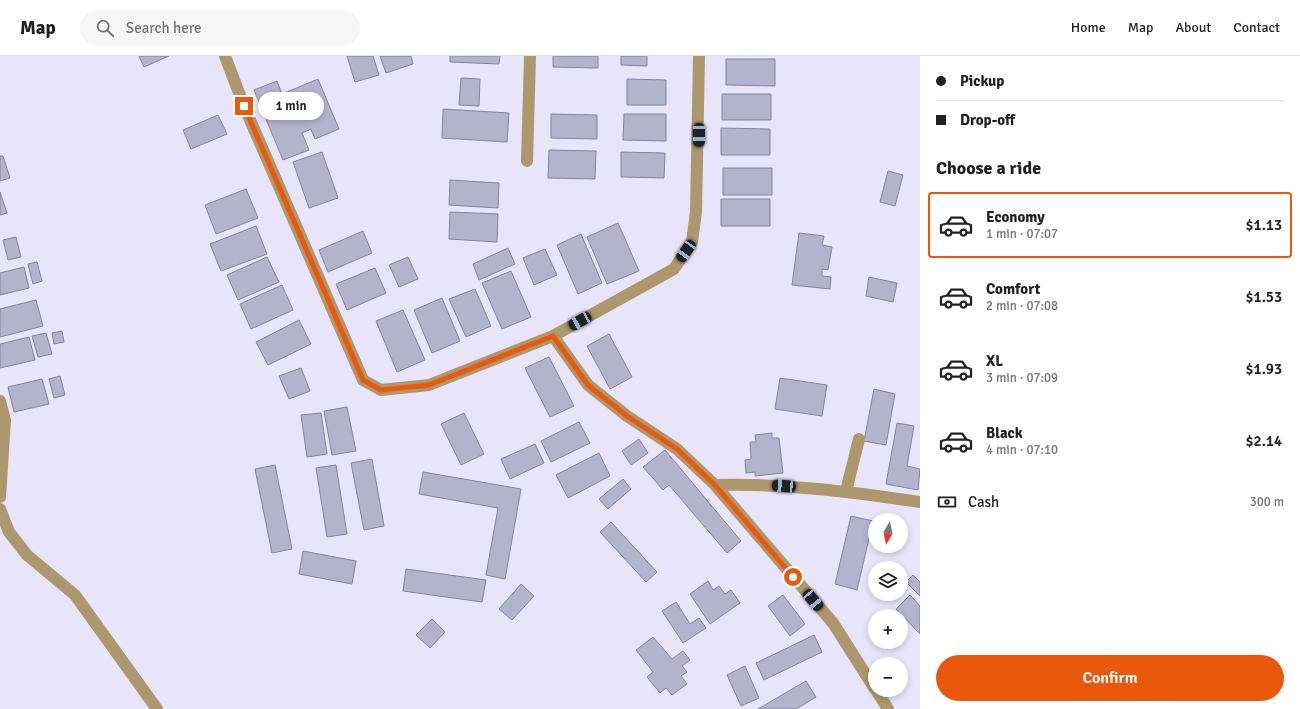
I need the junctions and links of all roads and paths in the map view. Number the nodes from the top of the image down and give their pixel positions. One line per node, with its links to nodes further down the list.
1 (225, 56): 5 (street)
2 (530, 56): 4 (street)
3 (699, 56): 5 (street)
4 (526, 161)
5 (553, 336): 8 (street)
6 (0, 401): 10 (street)
7 (859, 439): 9 (street)
8 (715, 485): 9 (street); 13 (street)
9 (846, 491): 11 (street)
10 (0, 497)
11 (920, 502)
12 (0, 509): 15 (street)
13 (868, 678)
14 (880, 697): 16 (street)
15 (157, 709)
16 (888, 709)

